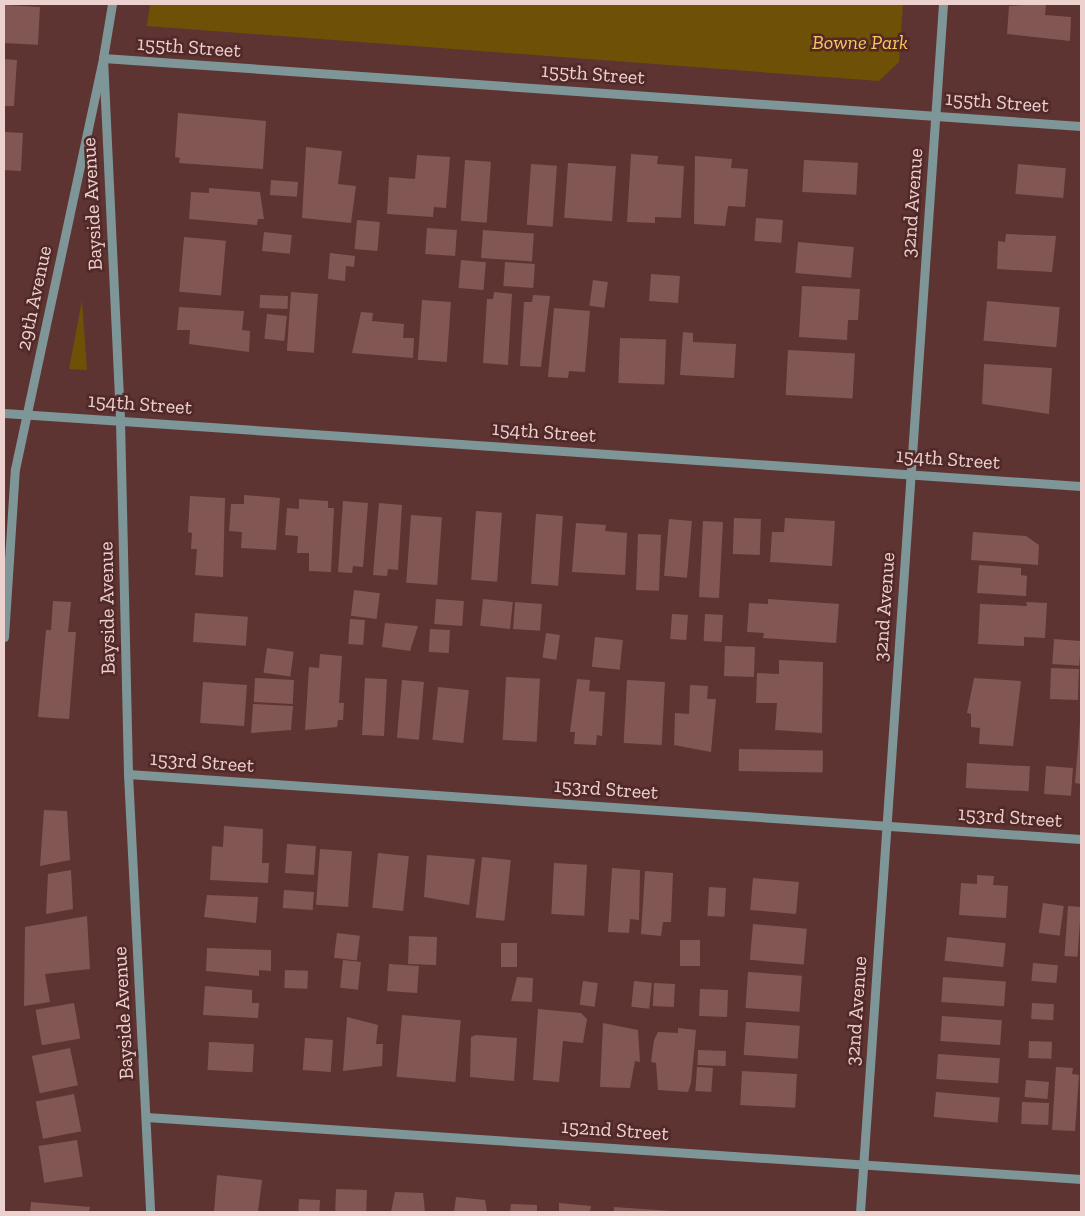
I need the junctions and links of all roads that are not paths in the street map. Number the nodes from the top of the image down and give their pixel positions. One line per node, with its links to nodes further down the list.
1 (112, 4): 3 (street, Bayside Avenue)
2 (943, 4): 4 (street, 32nd Avenue)
3 (103, 58): 4 (street, 155th Street); 7 (street, 29th Avenue); 8 (street, Bayside Avenue)
4 (935, 115): 5 (street, 155th Street); 9 (street, 32nd Avenue)
5 (1081, 126)
6 (4, 413): 7 (street, 154th Street)
7 (27, 414): 8 (street, 154th Street); 11 (street, 29th Avenue)
8 (120, 420): 9 (street, 154th Street); 12 (street, Bayside Avenue)
9 (911, 474): 10 (street, 154th Street); 13 (street, 32nd Avenue)
10 (1081, 486)
11 (4, 637)
12 (128, 774): 13 (street, 153rd Street); 15 (street, Bayside Avenue)
13 (886, 826): 14 (street, 153rd Street); 16 (street, 32nd Avenue)
14 (1081, 839)
15 (146, 1117): 16 (street, 152nd Street); 18 (street, Bayside Avenue)
16 (864, 1164): 17 (street, 152nd Street); 19 (street, 32nd Avenue)
17 (1081, 1179)
18 (150, 1212)
19 (860, 1212)

